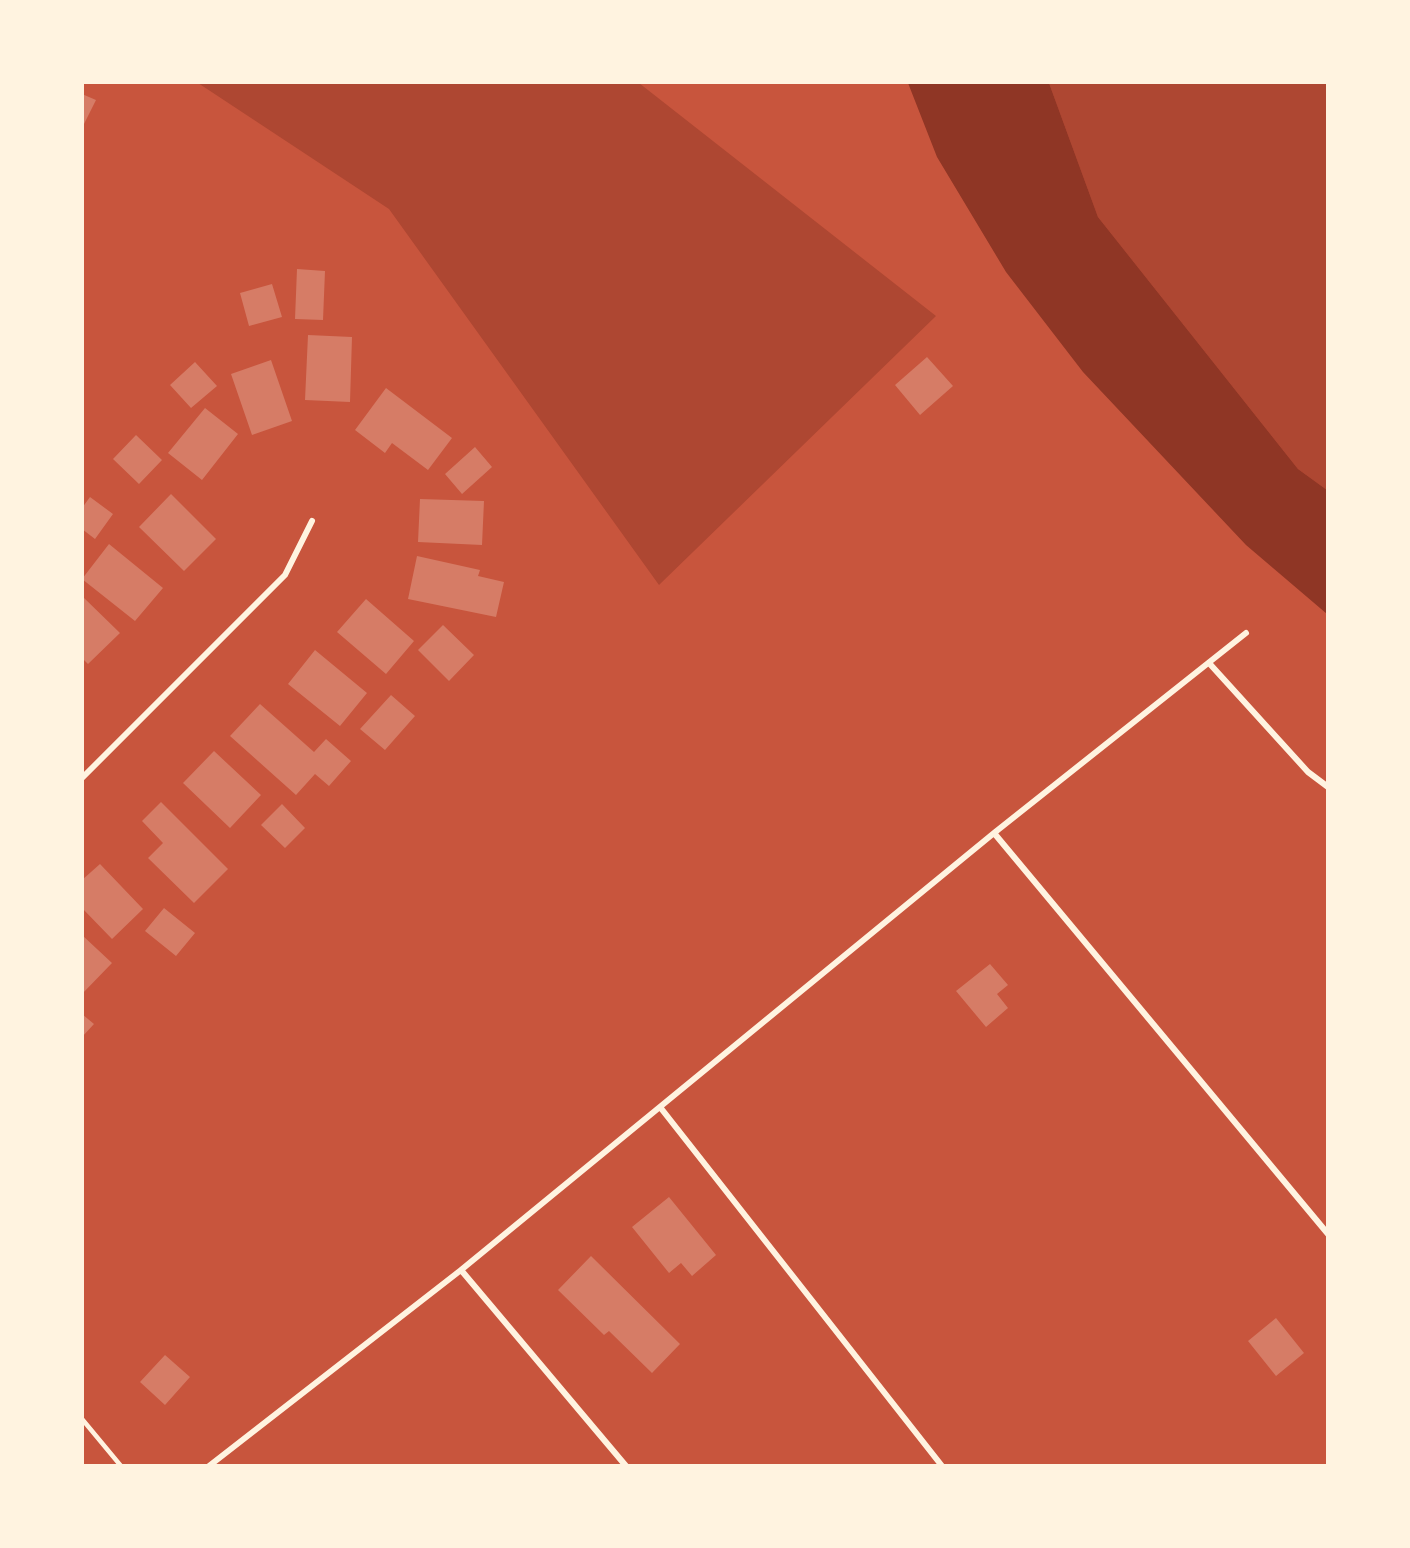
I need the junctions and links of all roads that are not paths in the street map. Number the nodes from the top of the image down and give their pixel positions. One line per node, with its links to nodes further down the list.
1 (312, 521): 4 (street)
2 (1246, 633): 3 (street)
3 (1209, 663): 5 (street); 6 (street)
4 (82, 778)
5 (1328, 787)
6 (994, 833): 7 (street); 8 (street)
7 (660, 1107): 9 (street); 14 (street)
8 (1328, 1234)
9 (461, 1270): 12 (street); 13 (street)
10 (82, 1419): 11 (lane)
11 (121, 1466)
12 (208, 1466)
13 (626, 1466)
14 (942, 1466)

